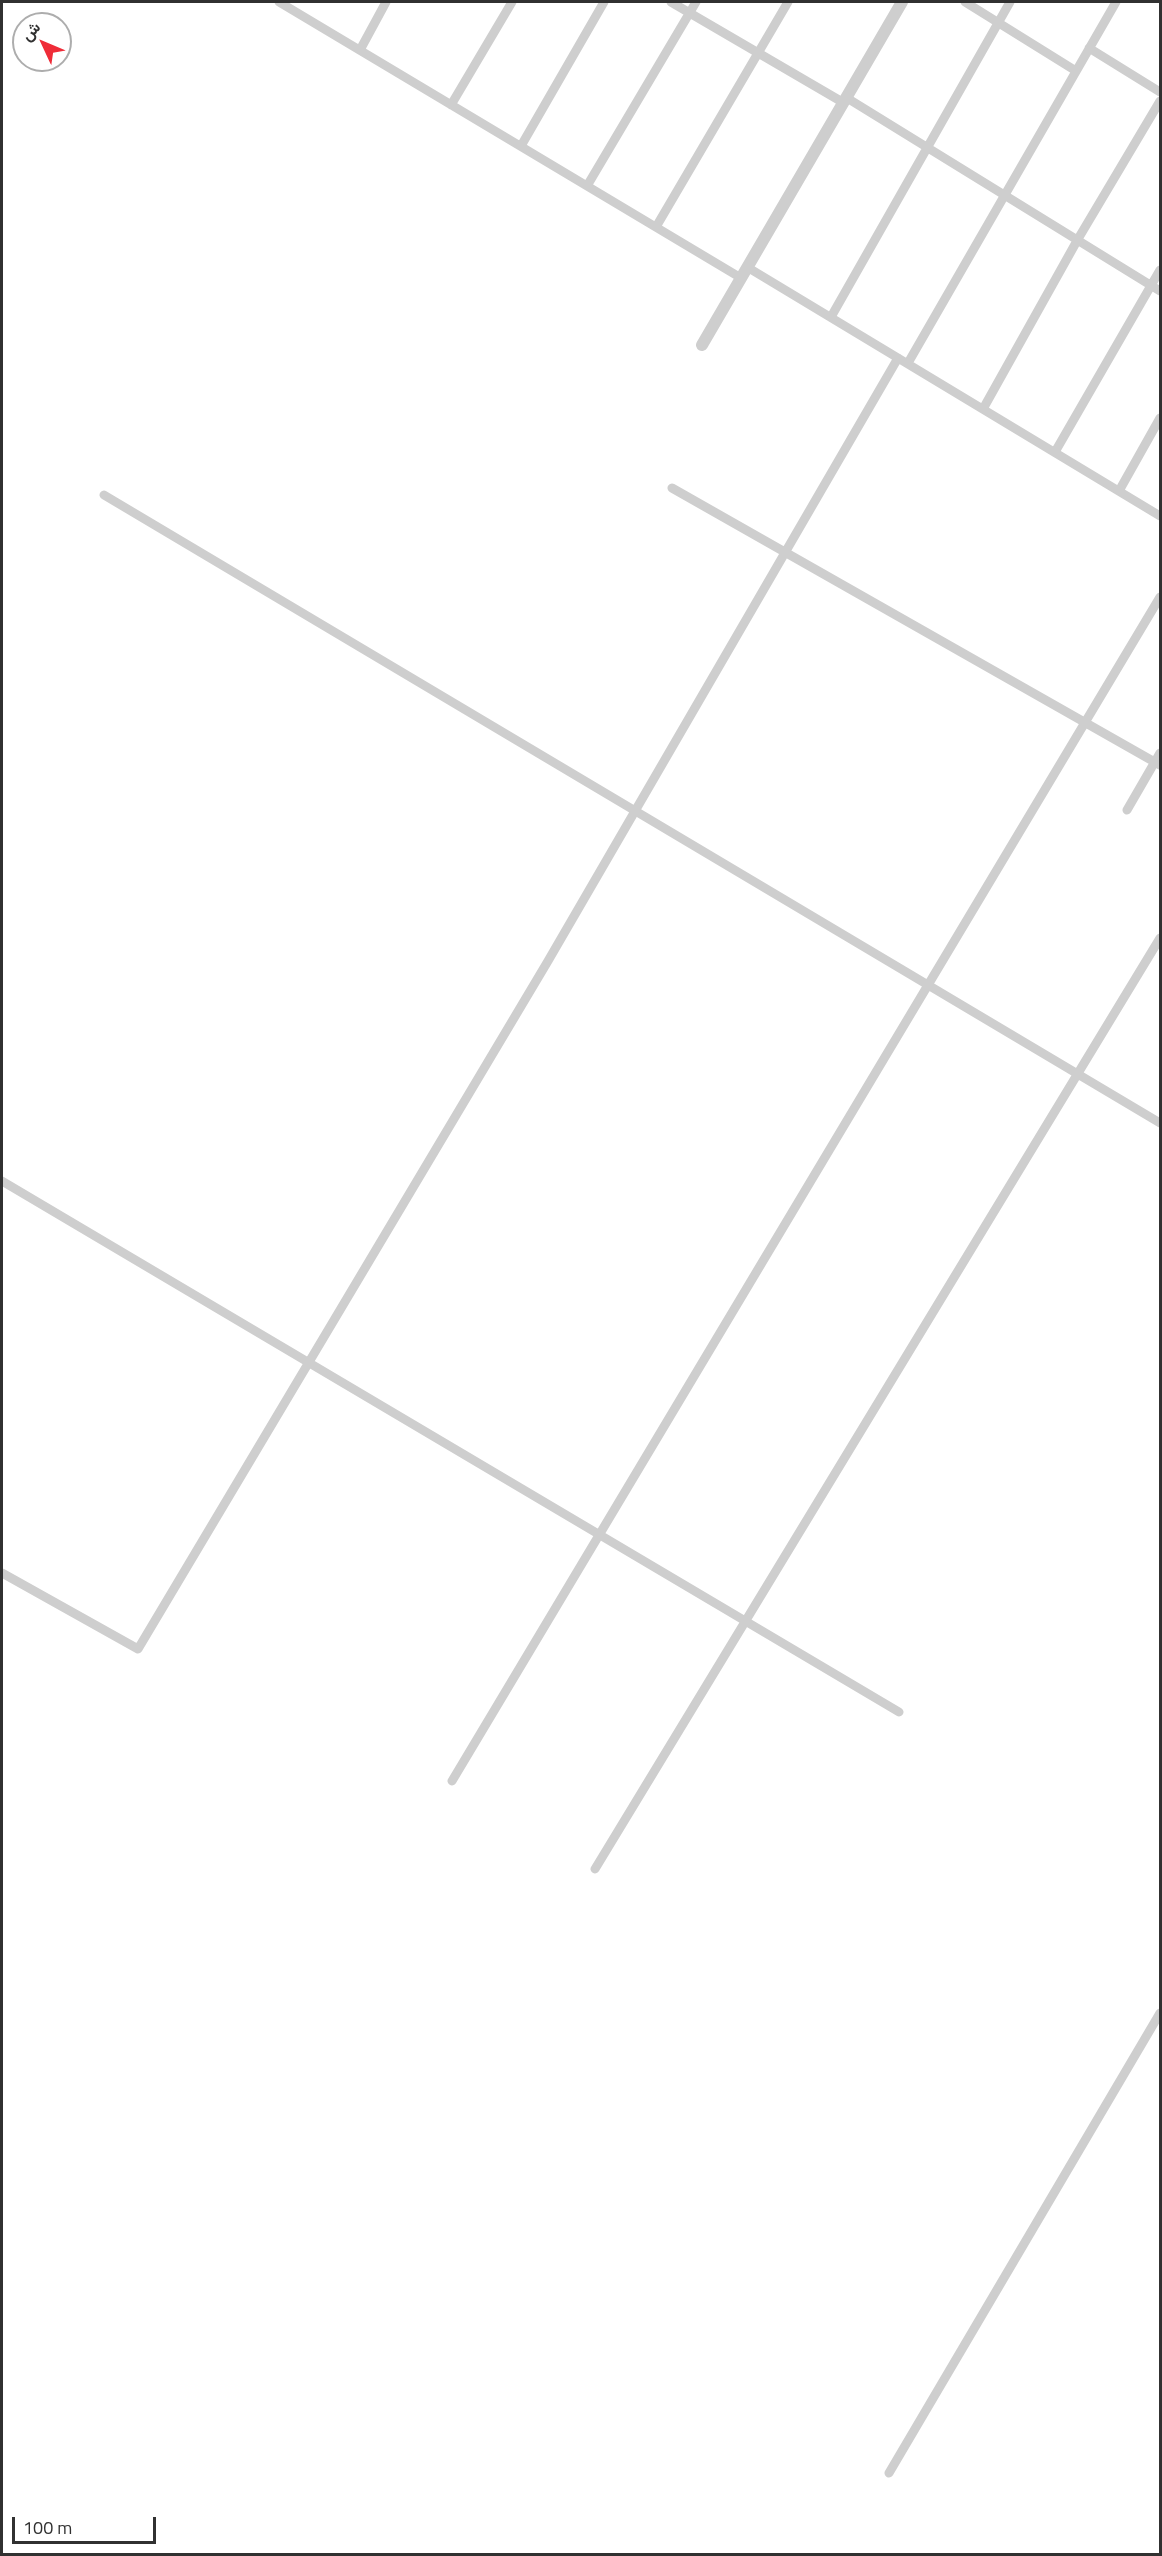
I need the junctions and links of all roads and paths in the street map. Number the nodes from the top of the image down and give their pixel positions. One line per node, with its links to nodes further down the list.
1 (282, 2): 15 (street)
2 (386, 2): 15 (street)
3 (513, 2): 21 (street)
4 (604, 2): 22 (street)
5 (671, 2): 12 (street)
6 (696, 2): 12 (street)
7 (788, 2): 16 (street)
8 (902, 2): 19 (street)
9 (965, 2): 13 (street)
10 (1010, 2): 13 (street)
11 (1116, 2): 14 (street)
12 (690, 13): 16 (street); 24 (street)
13 (999, 21): 17 (street); 23 (street)
14 (1089, 48): 17 (street); 18 (street)
15 (360, 50): 21 (street)
16 (758, 53): 19 (street); 26 (street)
17 (1076, 71): 25 (street)
18 (1161, 92)
19 (845, 100): 23 (street); 28 (street)
20 (1161, 101): 27 (street)
21 (451, 105): 22 (street)
22 (521, 146): 24 (street)
23 (928, 147): 25 (street); 32 (street)
24 (587, 186): 26 (street)
25 (1005, 194): 27 (street); 35 (street)
26 (656, 227): 30 (street)
27 (1078, 239): 31 (street); 36 (street)
28 (747, 267): 30 (street); 32 (street)
29 (1161, 270): 31 (street)
30 (741, 278): 33 (street)
31 (1156, 288): 38 (street)
32 (831, 317): 34 (street)
33 (702, 345)
34 (898, 358): 35 (street); 43 (street)
35 (908, 363): 36 (street)
36 (983, 409): 38 (street)
37 (1161, 417): 40 (street)
38 (1054, 452): 40 (street)
39 (672, 488): 43 (street)
40 (1119, 491): 42 (street)
41 (104, 495): 48 (street)
42 (1161, 516)
43 (786, 553): 45 (street); 48 (street)
44 (1161, 597): 45 (street)
45 (1086, 722): 46 (street); 50 (street)
46 (1159, 760): 47 (street)
47 (1127, 810)
48 (635, 811): 50 (street); 54 (street)
49 (1161, 938): 51 (street)
50 (928, 985): 51 (street); 55 (street)
51 (1078, 1074): 52 (street); 57 (street)
52 (1161, 1123)
53 (2, 1181): 54 (street)
54 (309, 1362): 55 (street); 56 (street)
55 (600, 1535): 57 (street); 59 (street)
56 (2, 1573)
57 (746, 1621): 58 (street); 60 (street)
58 (899, 1712)
59 (452, 1781)
60 (595, 1869)
61 (1161, 2013): 62 (street)
62 (889, 2473)

